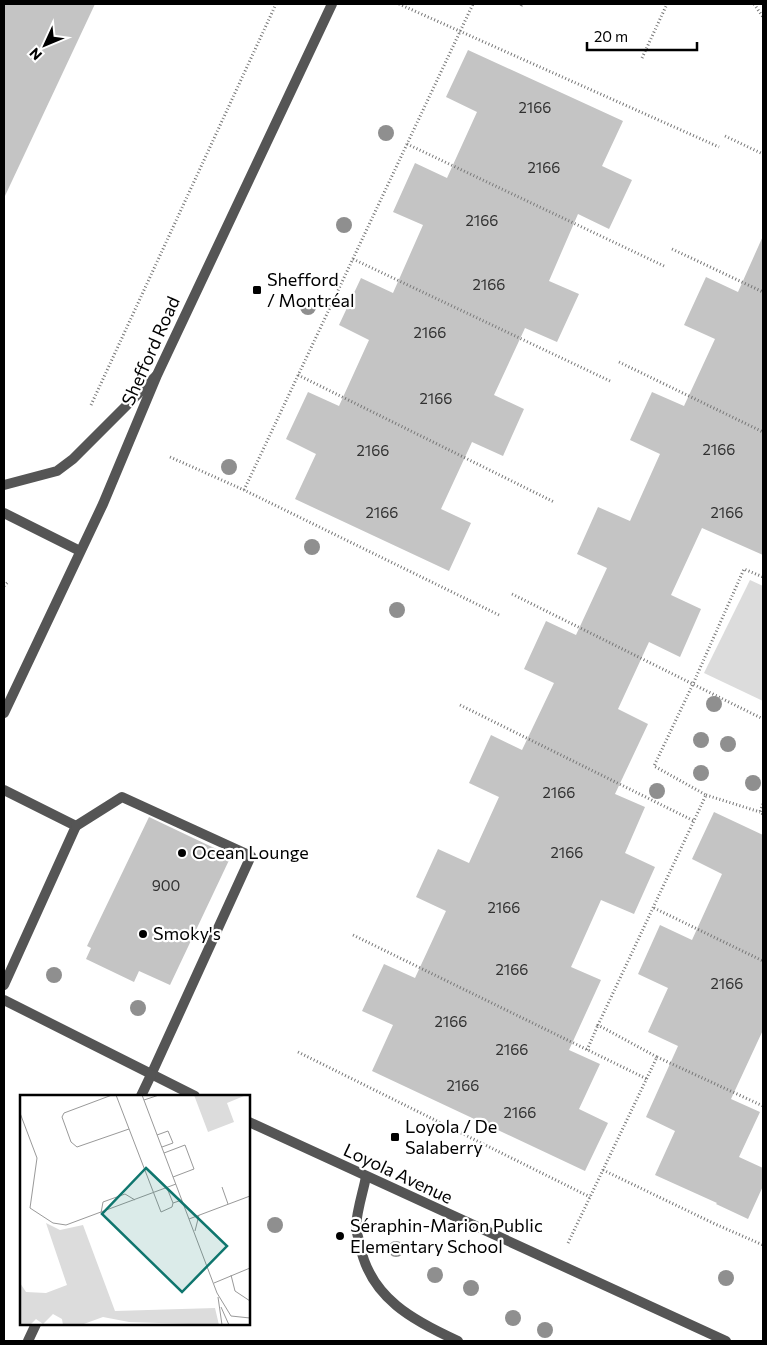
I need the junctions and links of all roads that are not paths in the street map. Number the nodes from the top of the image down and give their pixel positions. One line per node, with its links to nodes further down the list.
1 (332, 4): 2 (street, Shefford Road)
2 (157, 375): 3 (street); 5 (street, Shefford Road)
3 (4, 485)
4 (4, 513): 5 (street)
5 (80, 551): 6 (street, Shefford Road)
6 (4, 713)
7 (4, 790): 8 (street)
8 (76, 826): 9 (street); 11 (street)
9 (4, 985)
10 (4, 1000): 11 (street)
11 (151, 1075): 12 (street); 13 (street)
12 (141, 1095)
13 (193, 1095)
14 (250, 1122): 15 (street, Loyola Avenue)
15 (366, 1177): 18 (street); 19 (street, Loyola Avenue)
16 (36, 1325): 17 (street)
17 (28, 1341)
18 (458, 1341)
19 (726, 1341)

